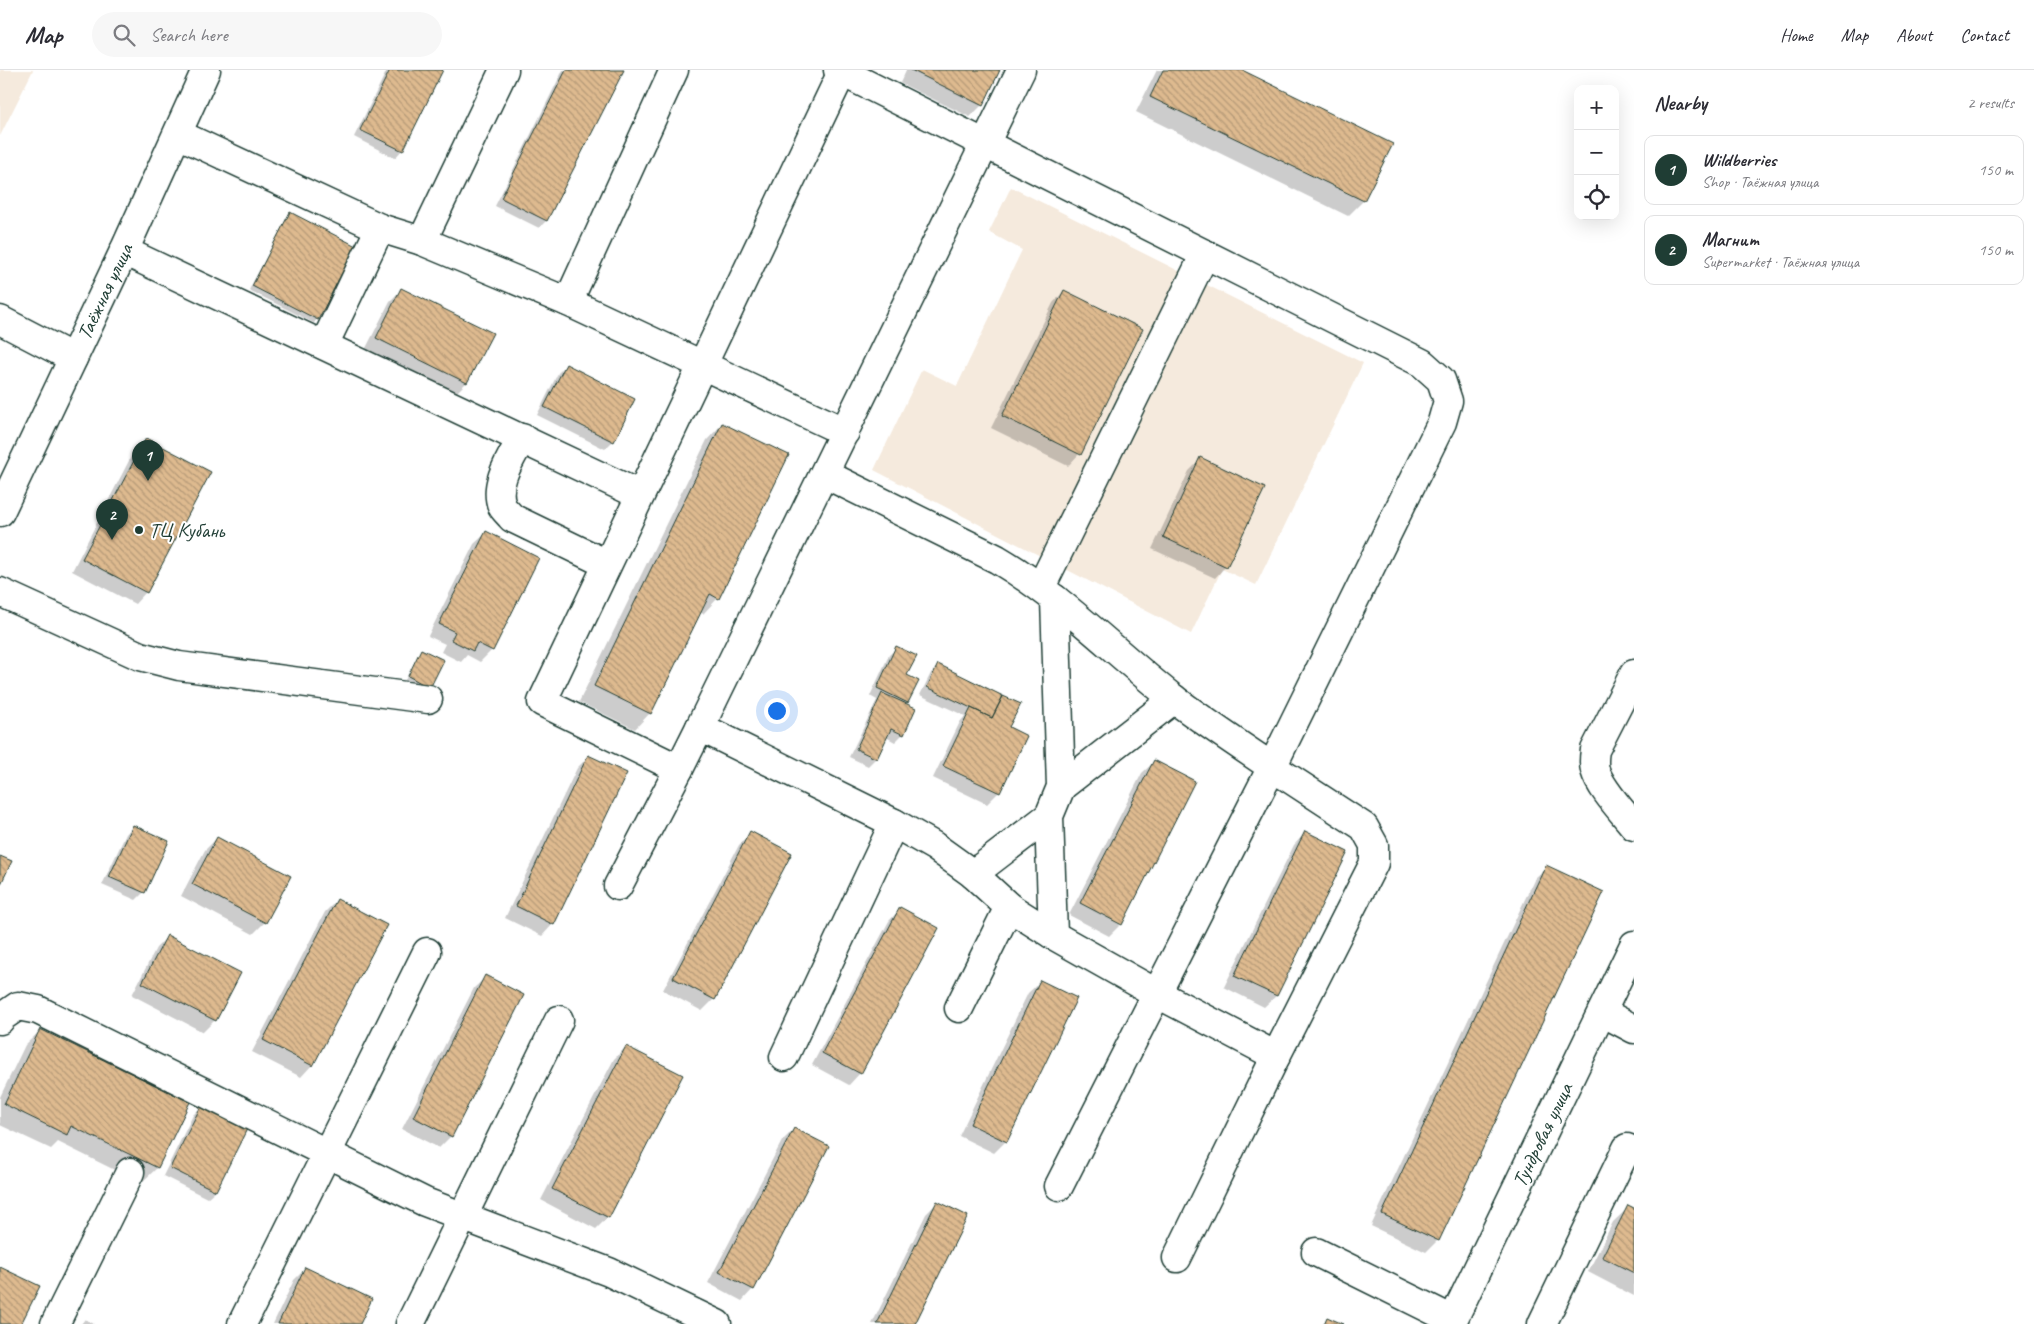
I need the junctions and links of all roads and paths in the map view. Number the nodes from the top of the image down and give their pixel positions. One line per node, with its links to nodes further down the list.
1 (206, 70): 6 (street, Таёжная улица)
2 (504, 70): 9 (street)
3 (674, 70): 12 (street)
4 (1021, 70): 7 (street)
5 (841, 71): 7 (street); 16 (street)
6 (178, 134): 8 (street); 10 (street, Таёжная улица)
7 (985, 143): 11 (street); 17 (street)
8 (380, 228): 9 (street); 14 (street)
9 (422, 241): 12 (street)
10 (124, 251): 14 (street); 15 (street, Таёжная улица)
11 (1205, 254): 24 (street); 29 (street)
12 (568, 302): 16 (street)
13 (0, 320): 15 (street)
14 (324, 344): 18 (street)
15 (73, 358): 21 (street, Таёжная улица)
16 (704, 365): 17 (street); 20 (street)
17 (845, 432): 19 (street)
18 (522, 438): 20 (street); 22 (street)
19 (825, 474): 24 (street); 28 (street)
20 (640, 495): 22 (street)
21 (0, 512)
22 (607, 564): 30 (street)
23 (0, 592): 26 (street)
24 (1048, 593): 27 (street); 31 (street)
25 (1634, 674): 34 (street)
26 (428, 699)
27 (1174, 699): 29 (street); 31 (street)
28 (700, 728): 30 (street); 33 (street)
29 (1272, 766): 41 (street); 47 (street)
30 (678, 769): 36 (street)
31 (1061, 787): 32 (street)
32 (1049, 816): 35 (street); 38 (street)
33 (894, 823): 35 (street); 48 (street)
34 (1634, 826)
35 (974, 874): 37 (street)
36 (618, 886)
37 (1009, 907): 38 (street); 42 (street)
38 (1053, 935): 41 (street)
39 (1634, 945): 43 (street, Тундровая улица)
40 (427, 952): 50 (street)
41 (1156, 993): 47 (street); 52 (street)
42 (960, 1008)
43 (1602, 1012): 46 (street); 56 (street, Тундровая улица)
44 (0, 1020): 50 (street)
45 (559, 1020): 53 (street)
46 (1634, 1029)
47 (1276, 1056): 55 (street)
48 (784, 1057)
49 (1632, 1144): 61 (street)
50 (328, 1153): 53 (street); 58 (street)
51 (130, 1172): 57 (street)
52 (1058, 1186)
53 (463, 1217): 59 (street); 60 (street)
54 (1316, 1252): 56 (street)
55 (1177, 1258)
56 (1452, 1322)
57 (55, 1324)
58 (242, 1324)
59 (410, 1324)
60 (717, 1324)
61 (1542, 1324)

